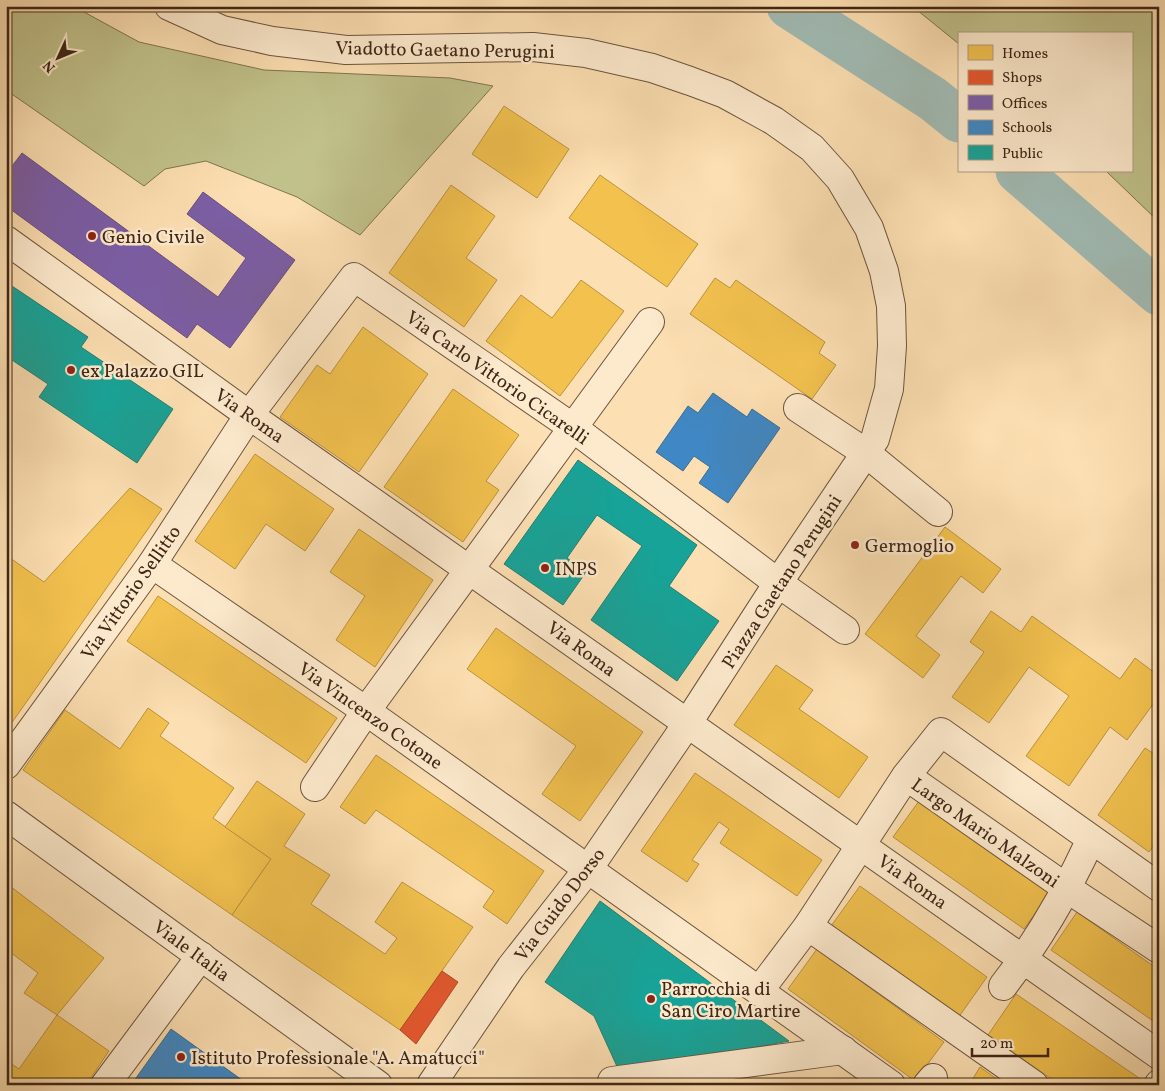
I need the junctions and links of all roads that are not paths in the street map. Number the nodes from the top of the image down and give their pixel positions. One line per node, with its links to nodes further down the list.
1 (169, 6): 7 (street, Viadotto Gaetano Perugini)
2 (6, 240): 5 (street, Via Roma)
3 (650, 322): 6 (street)
4 (798, 408): 7 (street)
5 (249, 415): 6 (street, Via Carlo Vittorio Cicarelli); 9 (street, Via Vittorio Sellitto); 10 (street, Via Roma)
6 (572, 428): 10 (street); 11 (street, Via Carlo Vittorio Cicarelli)
7 (870, 446): 8 (street); 11 (street, Piazza Gaetano Perugini)
8 (938, 512)
9 (152, 564): 13 (street, Via Vincenzo Cotone); 15 (street, Via Vittorio Sellitto)
10 (472, 569): 13 (street); 14 (street, Via Roma)
11 (778, 583): 12 (street, Via Carlo Vittorio Cicarelli); 14 (street, Piazza Gaetano Perugini)
12 (845, 630)
13 (366, 711): 17 (street); 21 (street, Via Vincenzo Cotone)
14 (687, 724): 20 (street, Via Roma); 21 (street, Via Guido Dorso)
15 (6, 765)
16 (906, 776): 19 (street, Largo Mario Malzoni); 20 (street); 23 (street, Largo Mario Malzoni)
17 (315, 787)
18 (6, 815): 26 (street, Viale Italia)
19 (1091, 839): 22 (street, Largo Mario Malzoni); 23 (street, Largo Mario Malzoni)
20 (862, 845): 24 (street); 27 (street, Via Roma)
21 (588, 869): 29 (street, Via Vincenzo Cotone); 35 (street, Via Guido Dorso)
22 (1159, 888)
23 (1068, 889): 25 (street, Largo Mario Malzoni); 27 (street)
24 (808, 926): 29 (street); 37 (street)
25 (1159, 949)
26 (201, 956): 33 (street); 34 (street, Viale Italia)
27 (1024, 960): 28 (street); 31 (street, Via Roma)
28 (1004, 986)
29 (759, 991): 30 (street, Via Vincenzo Cotone)
30 (843, 1050): 32 (street); 36 (street, Via Vincenzo Cotone)
31 (1159, 1055)
32 (612, 1081)
33 (105, 1085)
34 (378, 1085)
35 (431, 1085)
36 (891, 1085)
37 (1034, 1085)

